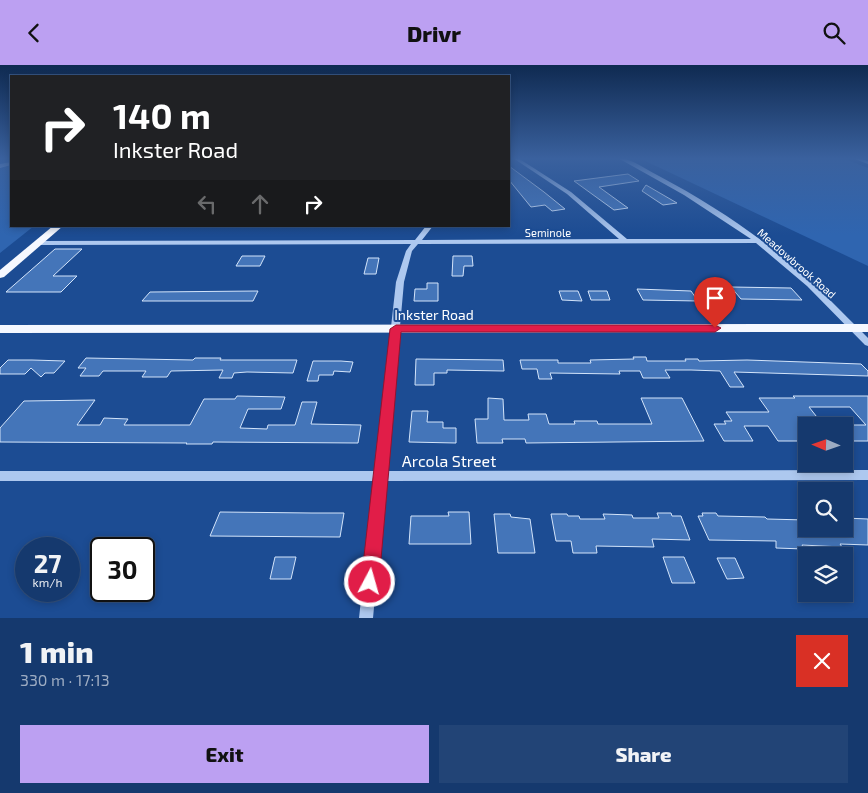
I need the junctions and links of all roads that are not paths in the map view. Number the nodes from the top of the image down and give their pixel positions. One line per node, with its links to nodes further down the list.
1 (553, 184): 7 (street)
2 (669, 184): 5 (street, Meadowbrook Road)
3 (58, 227): 8 (main road)
4 (429, 227): 6 (street)
5 (758, 241): 7 (street, Seminole); 10 (street, Meadowbrook Road)
6 (415, 242): 7 (street, Seminole); 8 (street, Seminole); 13 (street)
7 (626, 242)
8 (39, 243): 9 (main road)
9 (0, 275)
10 (855, 328): 11 (main road, Inkster Road); 13 (main road, Inkster Road); 14 (street, Meadowbrook Road)
11 (868, 328)
12 (0, 329): 13 (main road, Inkster Road)
13 (396, 329): 17 (street)
14 (868, 343)
15 (868, 475): 17 (street, Arcola Street)
16 (0, 476): 17 (street, Arcola Street)
17 (380, 477): 18 (street)
18 (366, 618)

